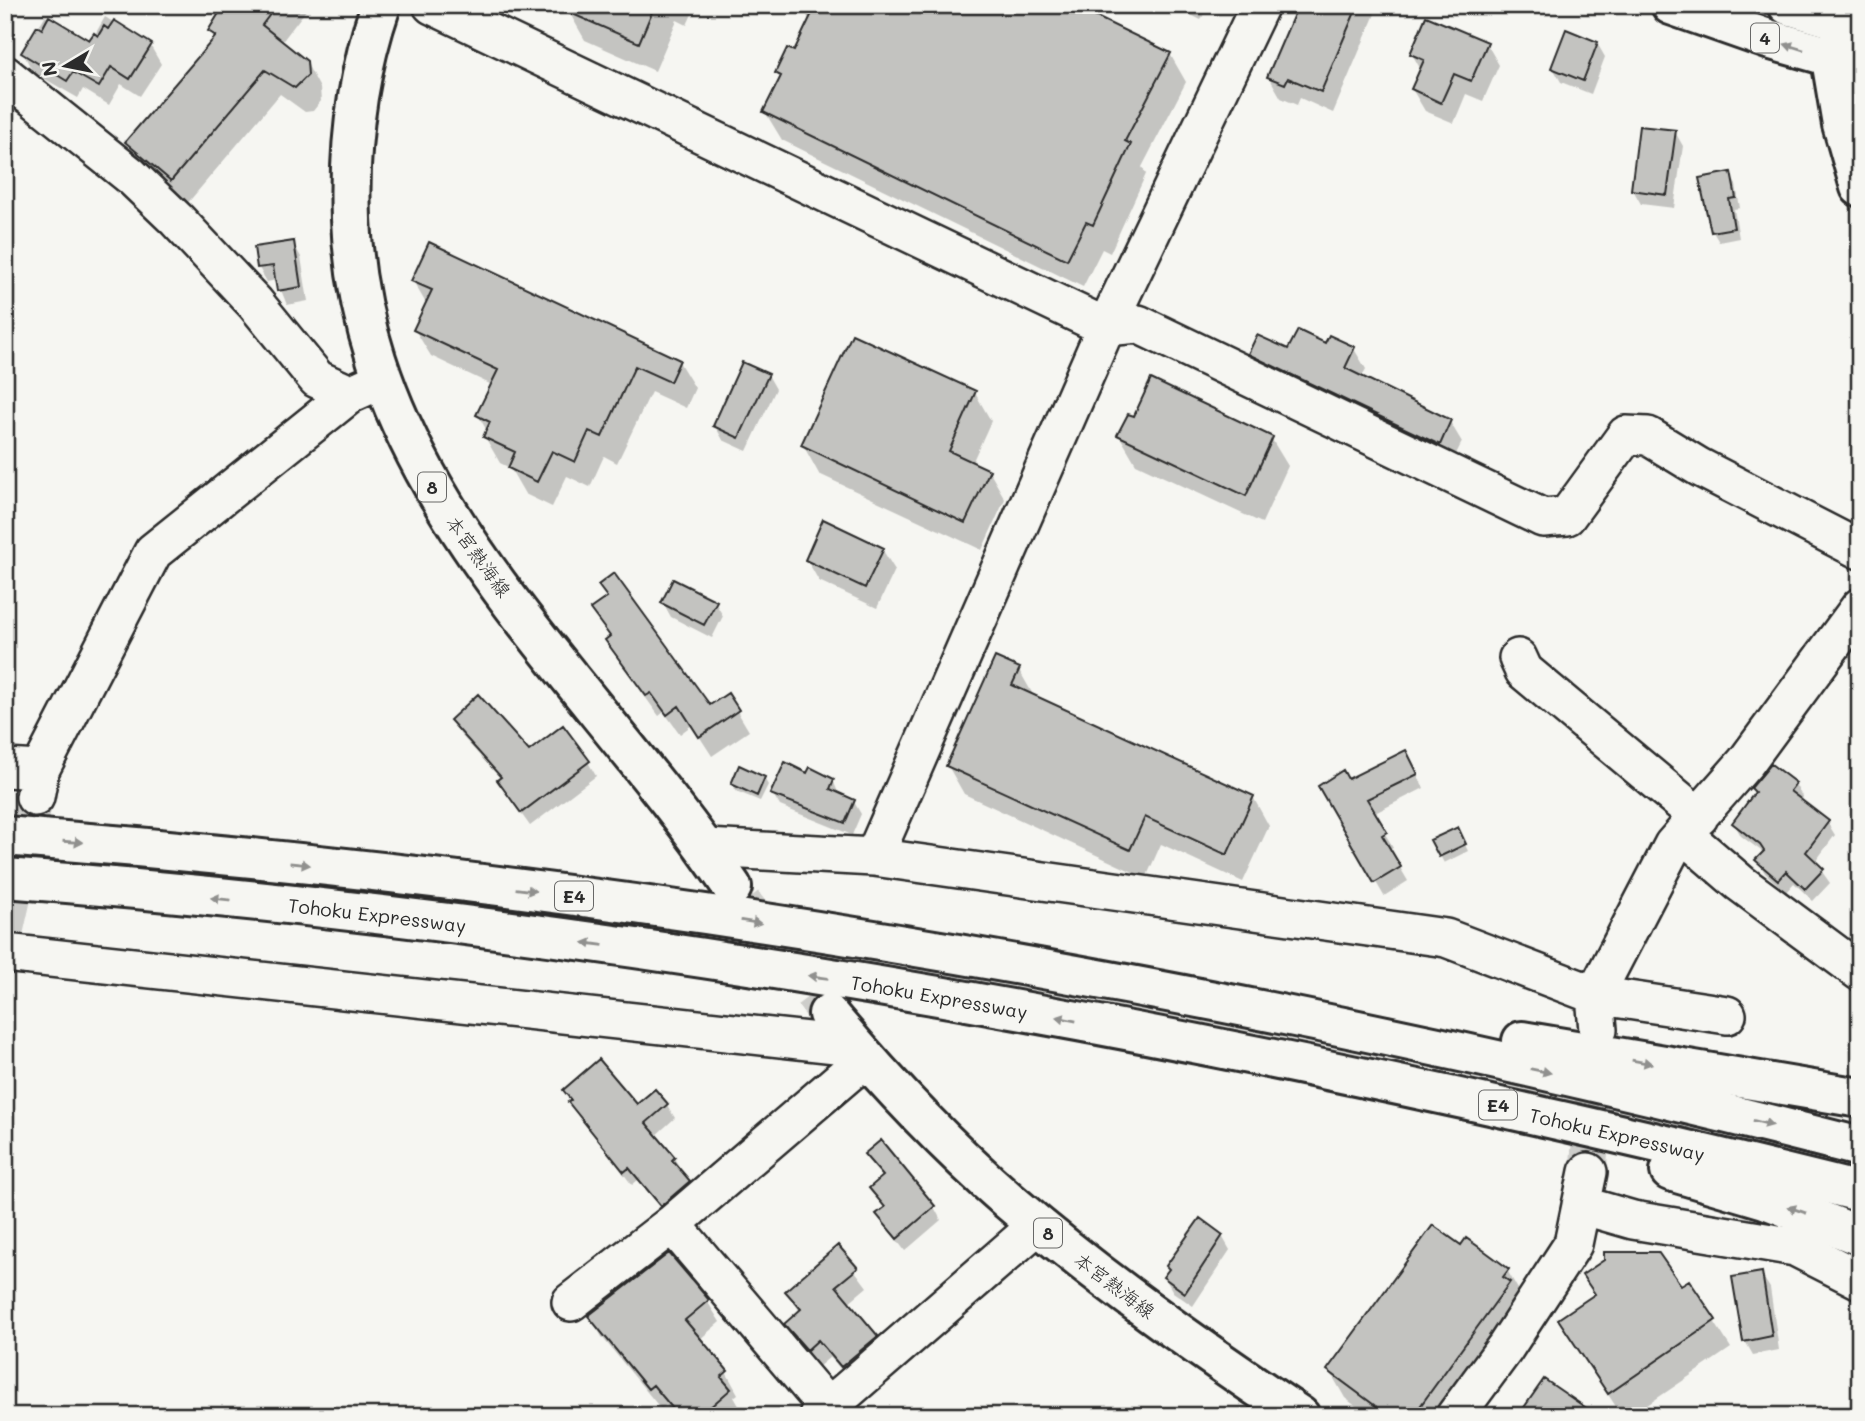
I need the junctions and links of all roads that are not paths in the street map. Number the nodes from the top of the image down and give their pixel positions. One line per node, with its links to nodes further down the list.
1 (381, 5): 10 (main road, 本宮熱海線 / 8)
2 (432, 5): 9 (street)
3 (1260, 5): 9 (street)
4 (1671, 5): 6 (main road, 4, one-way to 4)
5 (1788, 5): 6 (main road, 4)
6 (1851, 37): 8 (main road)
7 (5, 75): 10 (street)
8 (1860, 187)
9 (1105, 327): 11 (street); 18 (street)
10 (366, 387): 14 (street); 17 (main road, 本宮熱海線 / 8)
11 (1860, 550)
12 (1860, 607): 15 (street)
13 (1518, 659): 15 (street)
14 (27, 778)
15 (1691, 825): 22 (street); 24 (street)
16 (5, 836): 23 (main road, E4, one-way to 23)
17 (706, 848): 18 (street); 20 (main road, 本宮熱海線 / 8)
18 (874, 857): 24 (street)
19 (5, 878): 28 (main road, Tohoku Expressway / E4, one-way to 19)
20 (732, 887)
21 (5, 953): 29 (street)
22 (1860, 972)
23 (1138, 988): 30 (main road, one-way to 30); 31 (main road, E4, one-way to 31)
24 (1595, 995): 26 (street); 27 (street)
25 (828, 1014): 29 (main road, 本宮熱海線 / 8)
26 (1727, 1015)
27 (1598, 1030)
28 (1133, 1031): 32 (main road, Tohoku Expressway / E4); 35 (main road, one-way to 28)
29 (860, 1052): 33 (street); 34 (main road, 本宮熱海線 / 8)
30 (1860, 1098)
31 (1860, 1147)
32 (1860, 1192)
33 (672, 1224): 37 (street); 38 (street)
34 (1038, 1225): 38 (street); 39 (main road, 本宮熱海線 / 8)
35 (1860, 1236)
36 (1860, 1280): 40 (street)
37 (571, 1302)
38 (823, 1412)
39 (1300, 1416)
40 (1455, 1416)

